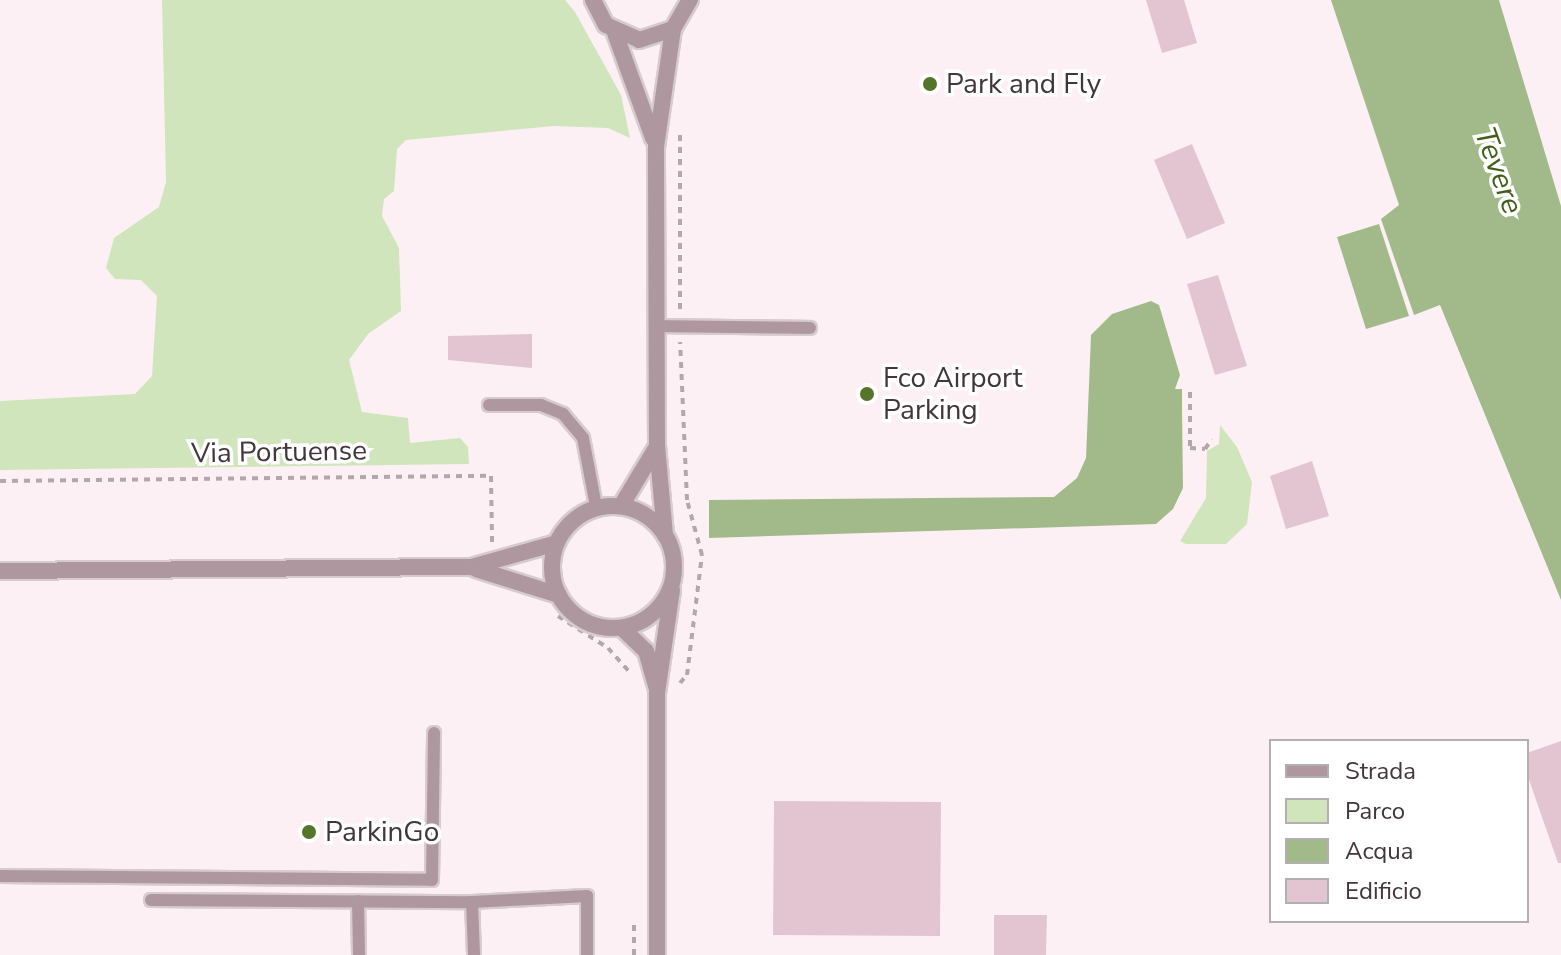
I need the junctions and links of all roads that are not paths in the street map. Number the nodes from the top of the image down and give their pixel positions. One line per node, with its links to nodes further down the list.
1 (593, 0): 4 (street)
2 (690, 0): 3 (street)
3 (673, 29): 4 (street); 5 (street)
4 (615, 33): 5 (street)
5 (656, 147): 6 (street)
6 (657, 326): 7 (lane); 9 (street)
7 (810, 328)
8 (489, 405): 10 (lane)
9 (657, 446): 11 (street); 12 (street)
10 (596, 506): 11 (street); 13 (street)
11 (621, 506): 12 (street)
12 (665, 535): 16 (street)
13 (557, 543): 14 (street); 17 (street)
14 (471, 567): 15 (street); 17 (street)
15 (0, 571)
16 (672, 583): 18 (street); 19 (street)
17 (555, 603): 18 (street)
18 (622, 628): 19 (street)
19 (665, 693): 28 (street)
20 (434, 733): 21 (lane)
21 (0, 876)
22 (151, 900): 23 (lane)
23 (358, 901): 24 (lane); 25 (lane)
24 (472, 902): 26 (lane); 27 (lane)
25 (359, 955)
26 (474, 955)
27 (587, 955)
28 (657, 955)

